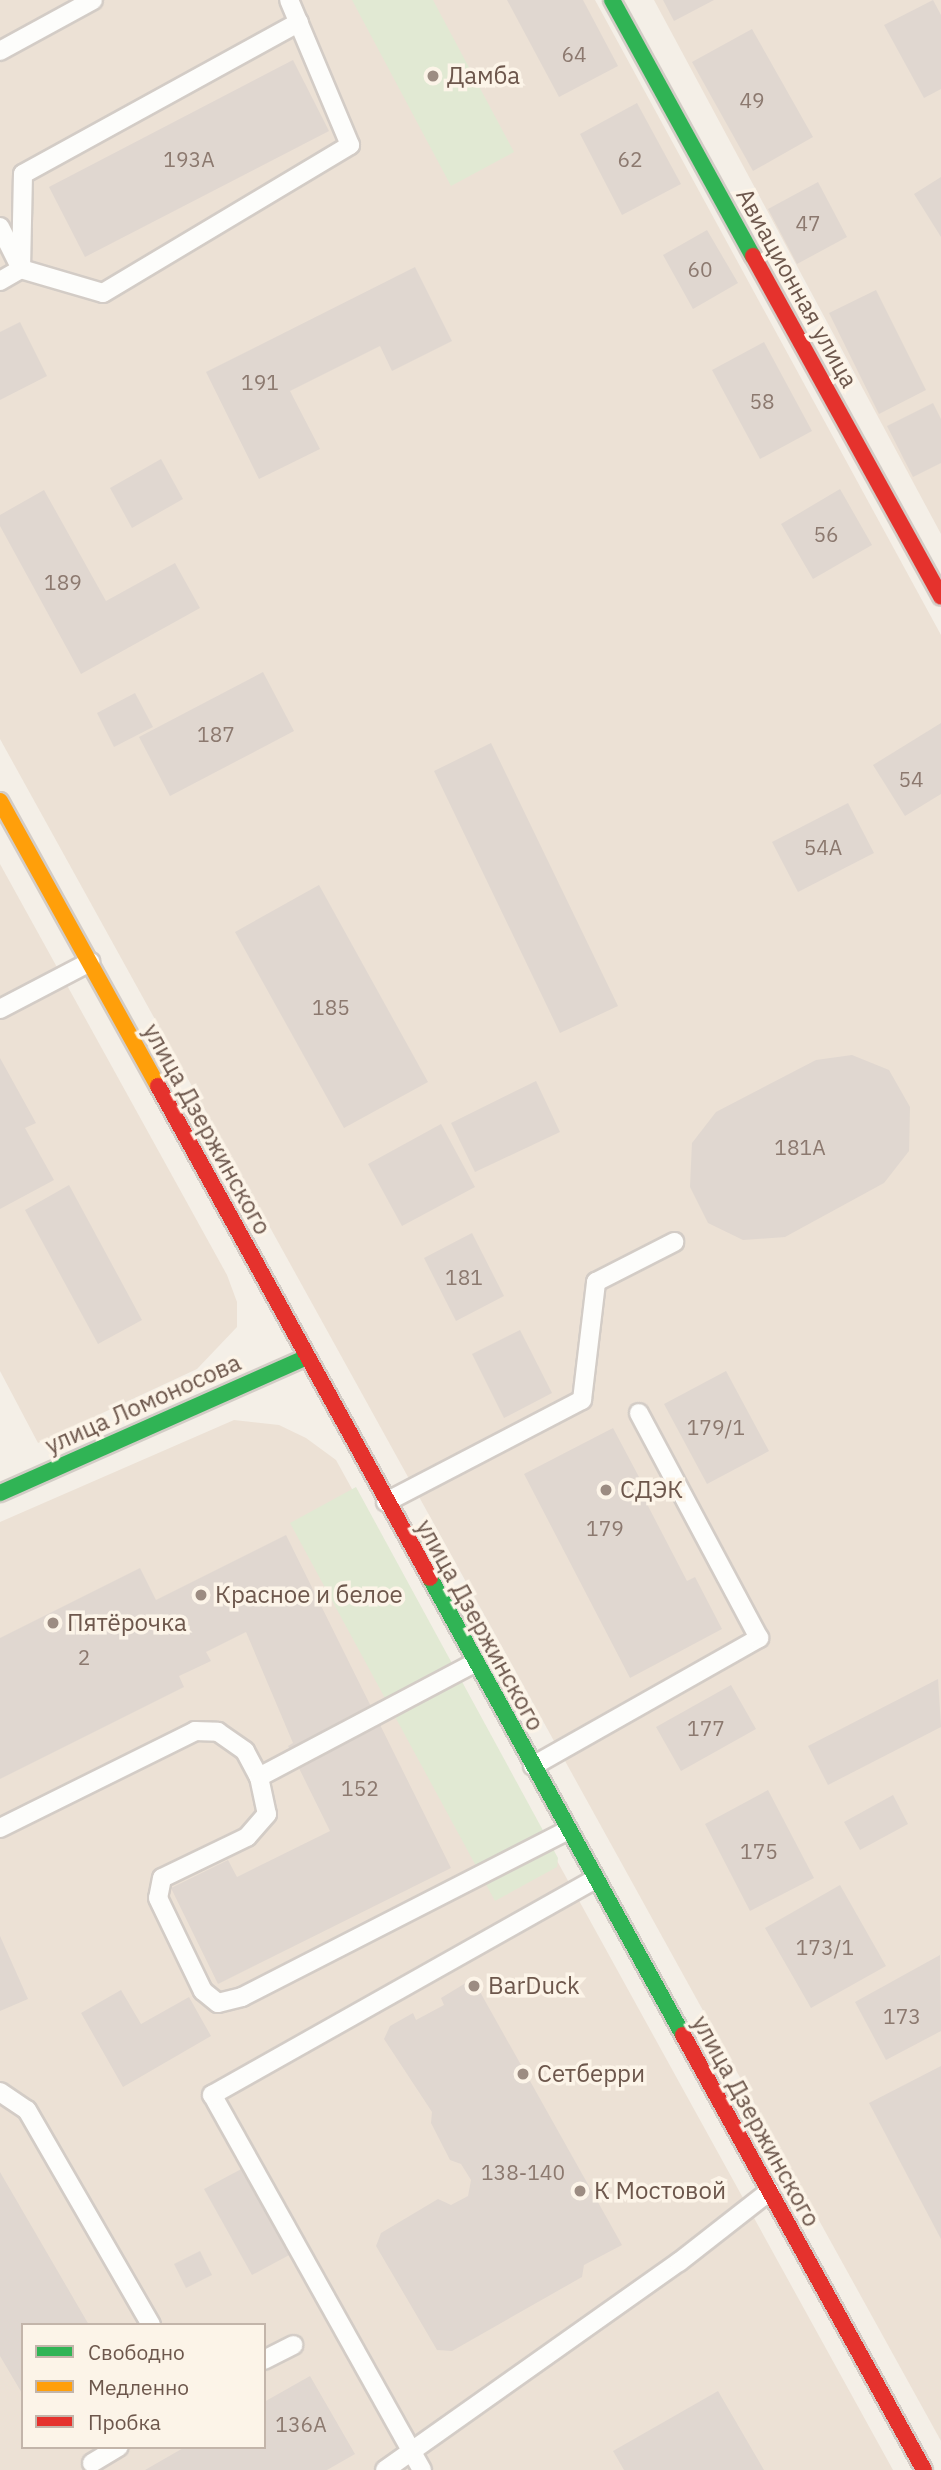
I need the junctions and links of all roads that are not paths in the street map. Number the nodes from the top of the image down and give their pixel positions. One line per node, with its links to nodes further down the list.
1 (93, 0): 5 (lane)
2 (289, 0): 4 (lane)
3 (612, 0): 9 (street, Авиационная улица)
4 (299, 22): 7 (lane); 7 (lane)
5 (0, 51)
6 (0, 227): 7 (lane)
7 (21, 269): 8 (lane)
8 (0, 281)
9 (941, 597)
10 (0, 801): 11 (street, улица Дзержинского)
11 (90, 962): 12 (lane); 14 (street, улица Дзержинского)
12 (0, 1009)
13 (674, 1242): 17 (lane)
14 (305, 1358): 16 (street, улица Ломоносова); 17 (street, улица Дзержинского)
15 (639, 1413): 19 (lane)
16 (0, 1493)
17 (386, 1502): 18 (street, улица Дзержинского)
18 (474, 1663): 19 (street, улица Дзержинского); 20 (lane)
19 (533, 1766): 22 (street, улица Дзержинского)
20 (259, 1777): 21 (lane); 22 (lane)
21 (0, 1828)
22 (568, 1830): 23 (street, улица Дзержинского)
23 (596, 1879): 25 (street, улица Дзержинского); 30 (lane)
24 (0, 2092): 26 (lane)
25 (770, 2191): 30 (lane); 34 (street, улица Дзержинского)
26 (150, 2323)
27 (293, 2344): 28 (lane)
28 (266, 2359)
29 (116, 2449): 31 (lane)
30 (411, 2451): 32 (lane); 33 (lane)
31 (92, 2463)
32 (385, 2470)
33 (422, 2470)
34 (924, 2470)

